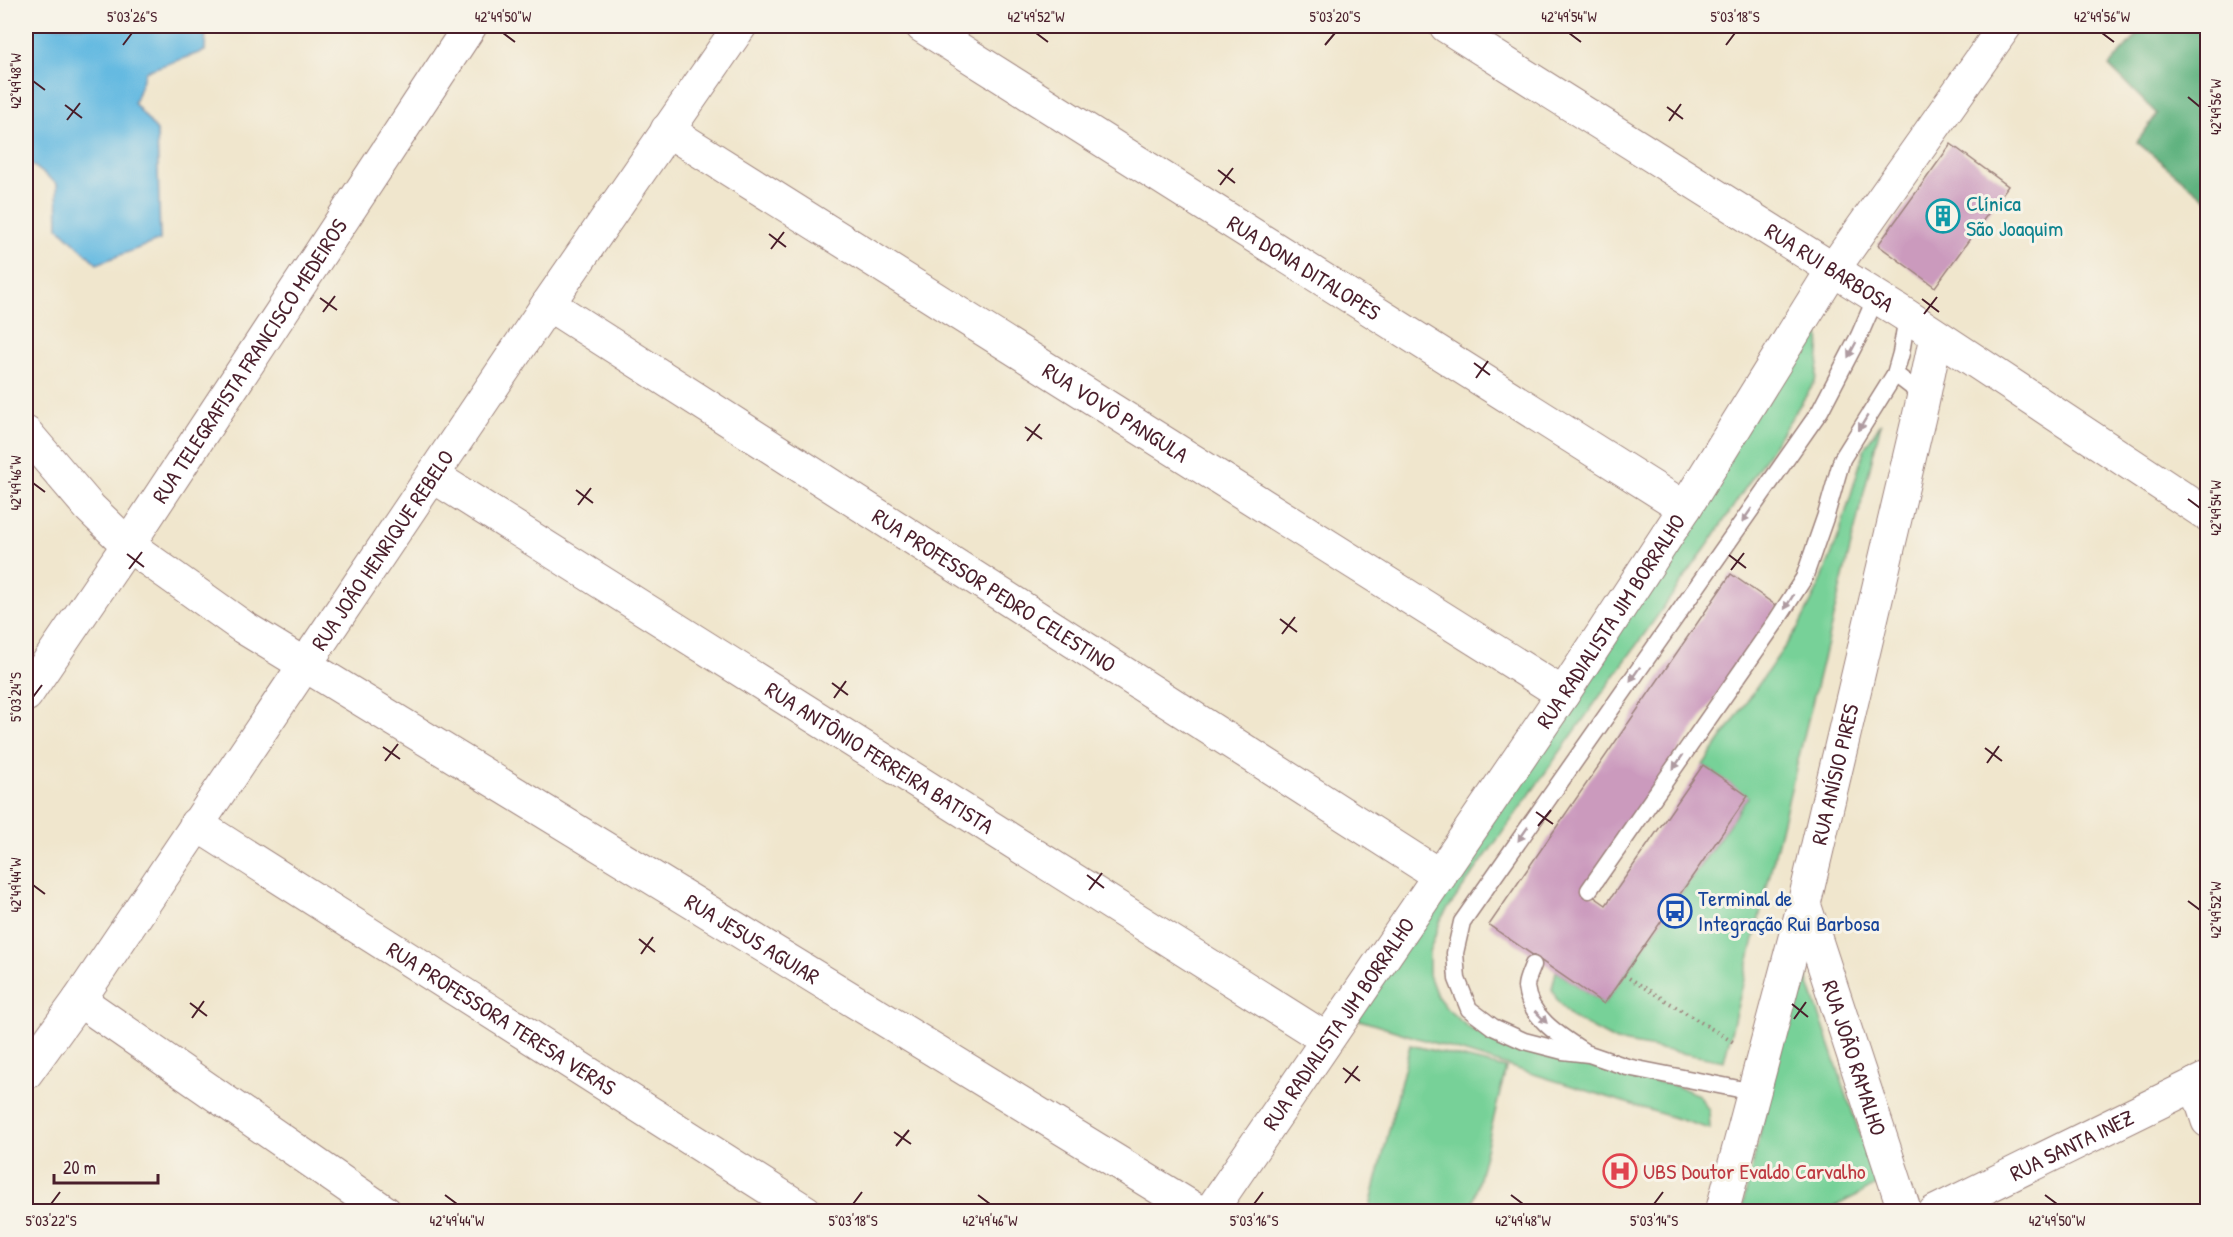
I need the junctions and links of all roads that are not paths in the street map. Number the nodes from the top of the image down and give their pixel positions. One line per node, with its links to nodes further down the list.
1 (470, 26): 18 (street, RUA TELEGRAFISTA FRANCISCO MEDEIROS)
2 (740, 26): 6 (street, RUA JOÃO HENRIQUE REBELO)
3 (922, 26): 16 (street, RUA DONA DITALOPES)
4 (1446, 26): 7 (street, RUA RUI BARBOSA)
5 (2005, 26): 7 (street, RUA RADIALISTA JIM BORRALHO)
6 (667, 130): 9 (street, RUA JOÃO HENRIQUE REBELO); 20 (street, RUA VOVÒ PANGULA)
7 (1832, 271): 8 (street, RUA RUI BARBOSA); 16 (street, RUA RADIALISTA JIM BORRALHO)
8 (1876, 297): 10 (street, RUA RUI BARBOSA); 29 (lane, one-way to 29)
9 (548, 304): 15 (street, RUA JOÃO HENRIQUE REBELO); 23 (street, RUA PROFESSOR PEDRO CELESTINO)
10 (1906, 316): 11 (street, RUA RUI BARBOSA); 12 (lane)
11 (1936, 336): 13 (street, RUA ANÍSIO PIRES); 17 (street, RUA RUI BARBOSA)
12 (1895, 374): 13 (lane); 24 (lane, one-way to 24)
13 (1923, 404): 25 (street, RUA ANÍSIO PIRES)
14 (26, 433): 18 (street, RUA JESUS AGUIAR)
15 (433, 477): 19 (street, RUA JOÃO HENRIQUE REBELO); 28 (street, RUA ANTÔNIO FERREIRA BATISTA)
16 (1685, 508): 20 (street, RUA RADIALISTA JIM BORRALHO)
17 (2208, 515)
18 (128, 545): 19 (street, RUA JESUS AGUIAR); 21 (street, RUA TELEGRAFISTA FRANCISCO MEDEIROS)
19 (306, 666): 22 (street, RUA JOÃO HENRIQUE REBELO); 36 (street, RUA JESUS AGUIAR)
20 (1563, 694): 23 (street, RUA RADIALISTA JIM BORRALHO)
21 (26, 695)
22 (196, 824): 27 (street, RUA JOÃO HENRIQUE REBELO); 35 (street, RUA PROFESSORA TERESA VERAS)
23 (1440, 876): 28 (street, RUA RADIALISTA JIM BORRALHO)
24 (1589, 890)
25 (1804, 904): 32 (street, RUA ANÍSIO PIRES); 39 (street, RUA JOÃO RAMALHO)
26 (1533, 965): 29 (lane, one-way to 29)
27 (79, 1000): 30 (street, RUA JOÃO HENRIQUE REBELO); 34 (street)
28 (1326, 1039): 37 (street, RUA RADIALISTA JIM BORRALHO)
29 (1589, 1054): 32 (lane)
30 (26, 1073)
31 (2202, 1081): 33 (street); 40 (street, RUA SANTA INEZ)
32 (1754, 1092): 38 (street, RUA ANÍSIO PIRES)
33 (2208, 1121)
34 (385, 1212)
35 (806, 1212)
36 (1198, 1212)
37 (1210, 1212)
38 (1722, 1212)
39 (1905, 1212)
40 (1935, 1212)

